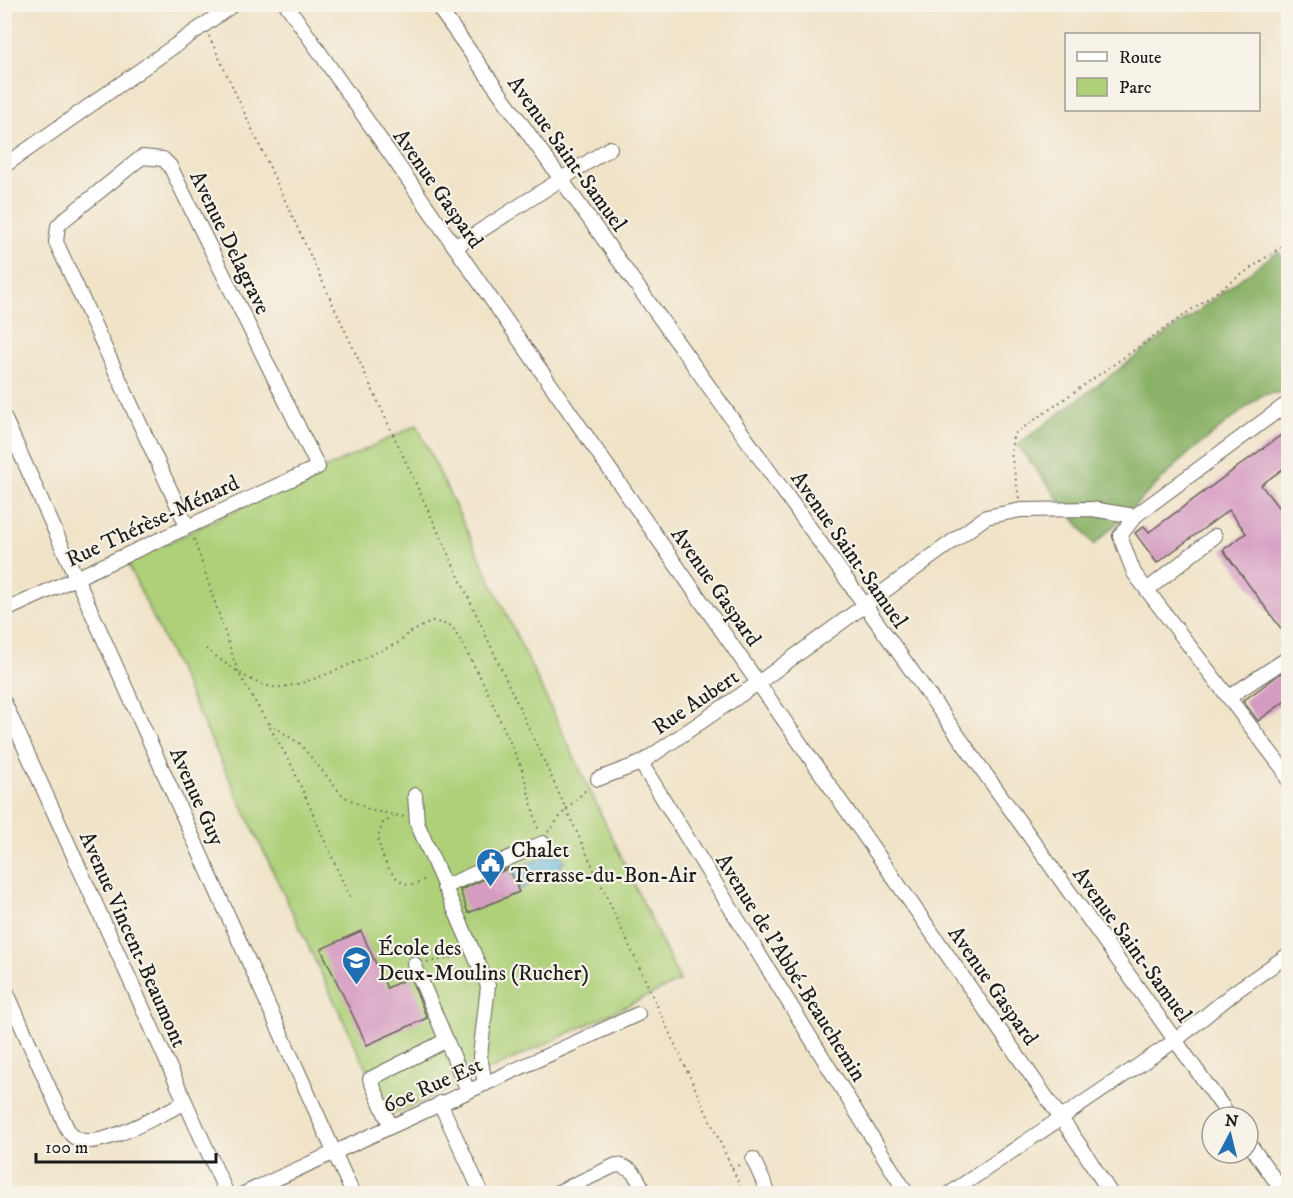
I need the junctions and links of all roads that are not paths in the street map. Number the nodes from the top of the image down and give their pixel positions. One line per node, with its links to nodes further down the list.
1 (234, 4): 5 (street)
2 (286, 4): 7 (street, Avenue Gaspard)
3 (436, 4): 6 (street, Avenue Saint-Samuel)
4 (610, 148): 6 (street)
5 (4, 166)
6 (561, 179): 7 (street); 16 (street, Avenue Saint-Samuel)
7 (455, 247): 19 (street, Avenue Gaspard)
8 (1288, 403): 11 (street)
9 (4, 417): 14 (street, Avenue Guy)
10 (318, 467): 12 (street, Rue Thérèse-Ménard); 12 (street, Avenue Delagrave)
11 (1135, 516): 15 (street); 16 (street, Rue Aubert)
12 (187, 526): 14 (street, Rue Thérèse-Ménard)
13 (1215, 536): 15 (street)
14 (78, 578): 17 (street, Rue Thérèse-Ménard); 42 (street, Avenue Guy)
15 (1148, 590): 20 (street)
16 (865, 606): 19 (street, Rue Aubert); 33 (street, Avenue Saint-Samuel)
17 (4, 611)
18 (1288, 658): 20 (street)
19 (758, 683): 23 (street, Rue Aubert); 40 (street, Avenue Gaspard)
20 (1228, 697): 24 (street)
21 (4, 702): 22 (street, Avenue Vincent-Beaumont)
22 (8, 721): 37 (street, Avenue Vincent-Beaumont)
23 (641, 763): 25 (street, Rue Aubert); 52 (street, Avenue de l'Abbé-Beauchemin)
24 (1287, 770)
25 (598, 779)
26 (415, 795): 28 (street)
27 (543, 843): 28 (street)
28 (444, 887): 35 (street)
29 (1288, 955): 33 (street)
30 (414, 964): 34 (street)
31 (4, 986): 37 (street)
32 (638, 1014): 35 (street, 60e Rue Est)
33 (1176, 1040): 39 (street, Avenue Saint-Samuel); 40 (street)
34 (446, 1041): 36 (street); 41 (street)
35 (485, 1084): 36 (street, 60e Rue Est)
36 (468, 1090): 38 (street, 60e Rue Est)
37 (184, 1103): 45 (street, Avenue Vincent-Beaumont)
38 (440, 1103): 41 (street, 60e Rue Est); 48 (street)
39 (1222, 1105)
40 (1061, 1118): 53 (street); 54 (street, Avenue Gaspard)
41 (390, 1125): 42 (street, 60e Rue Est)
42 (334, 1151): 46 (street, 60e Rue Est); 47 (street, Avenue Guy)
43 (753, 1159): 51 (street)
44 (1260, 1159): 55 (street)
45 (227, 1194)
46 (243, 1194)
47 (353, 1194)
48 (482, 1194)
49 (554, 1194): 50 (street)
50 (645, 1194)
51 (769, 1194)
52 (907, 1194)
53 (949, 1194)
54 (1110, 1194)
55 (1285, 1194)

